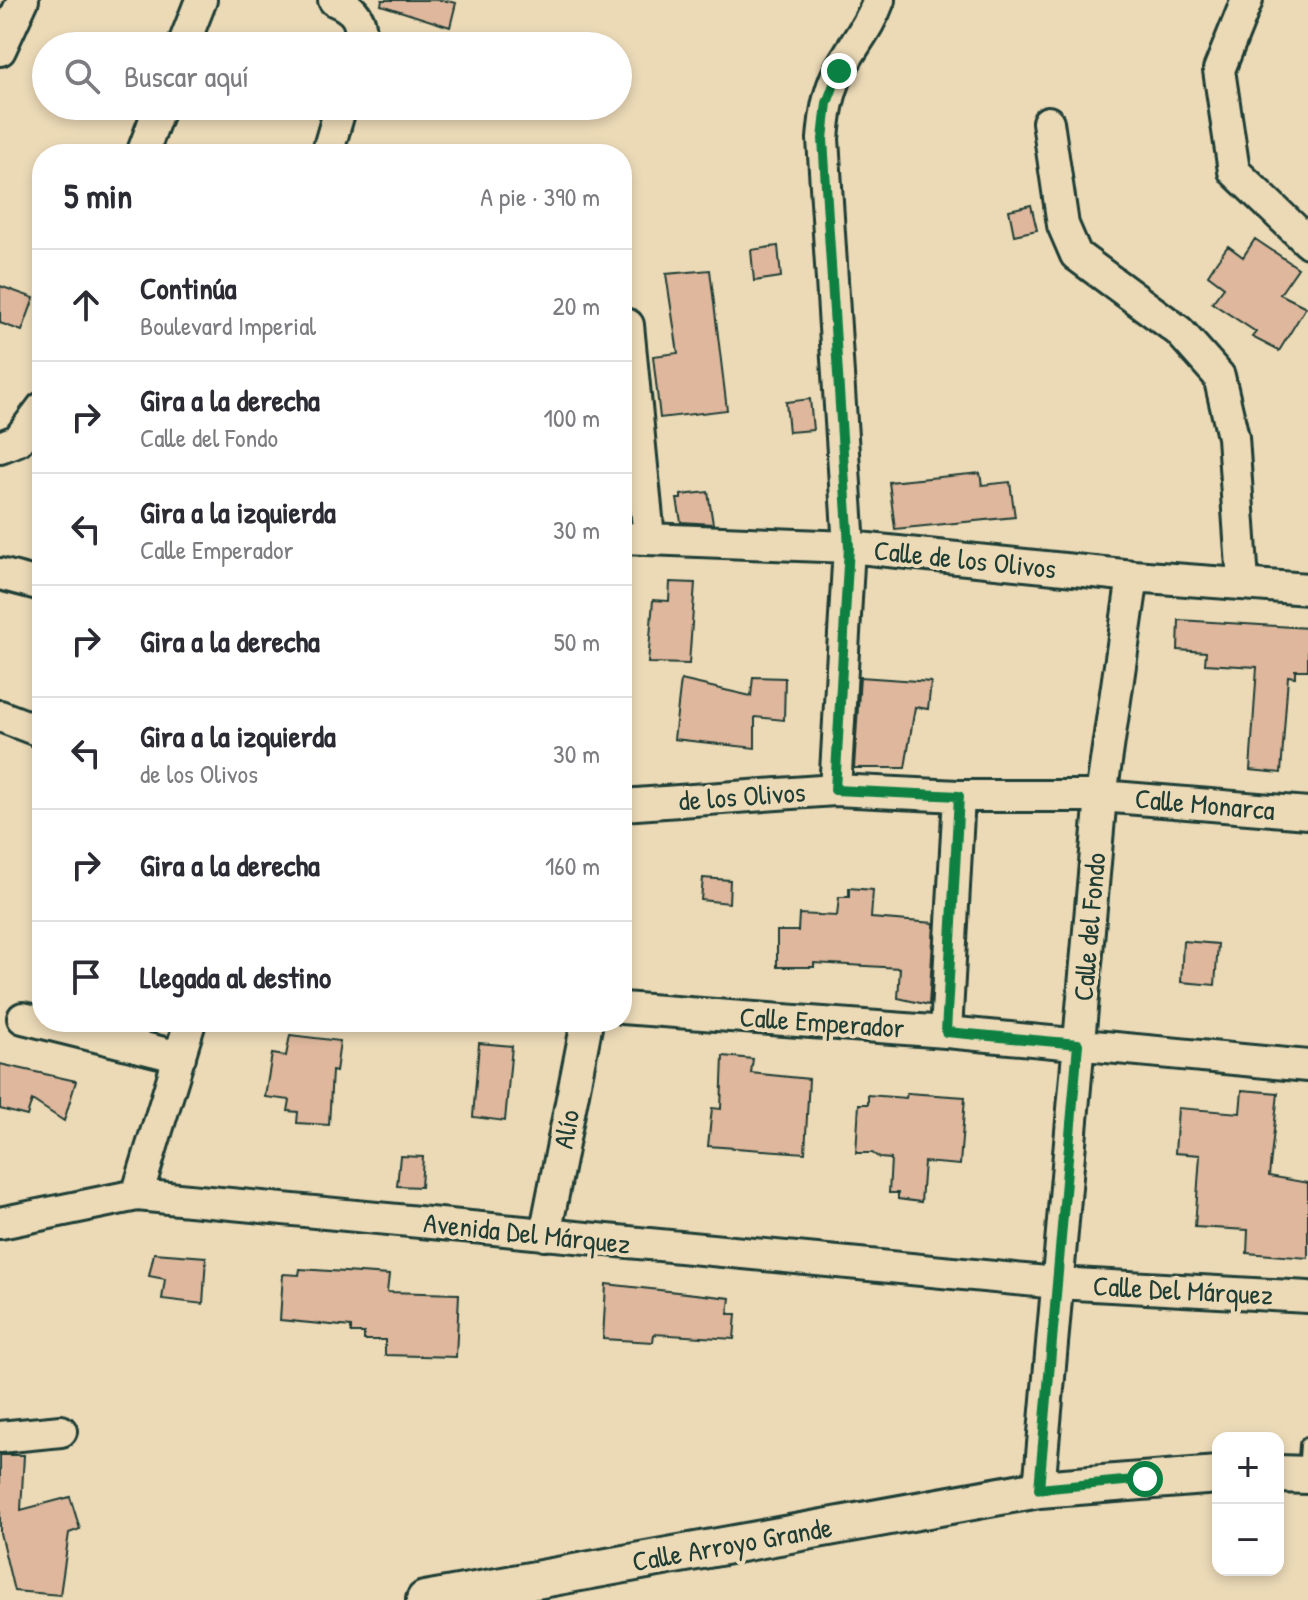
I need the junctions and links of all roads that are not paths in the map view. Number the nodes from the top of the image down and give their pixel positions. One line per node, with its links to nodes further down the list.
1 (23, 0): 8 (street)
2 (201, 0): 6 (street)
3 (334, 0): 7 (street)
4 (879, 0): 19 (street)
5 (1247, 0): 14 (street)
6 (188, 32)
7 (362, 32)
8 (0, 50)
9 (155, 120): 12 (street)
10 (337, 120): 13 (street)
11 (1048, 122): 23 (street)
12 (146, 144)
13 (330, 144)
14 (1308, 242)
15 (32, 421): 16 (street)
16 (0, 447)
17 (632, 447): 18 (street)
18 (635, 538): 19 (street, Calle de los Olivos)
19 (849, 547): 21 (street, Calle de los Olivos); 27 (street)
20 (0, 574): 22 (street)
21 (1133, 576): 23 (street, Calle de los Olivos); 29 (street, Calle del Fondo)
22 (32, 582)
23 (1243, 582): 24 (street, Calle de los Olivos)
24 (1308, 589)
25 (0, 716): 26 (street)
26 (32, 728)
27 (835, 790): 28 (street, de los Olivos); 30 (street, de los Olivos)
28 (959, 796): 29 (street, de los Olivos); 38 (street)
29 (1101, 796): 31 (street, Calle Monarca); 39 (street, Calle del Fondo)
30 (632, 804)
31 (1308, 813)
32 (632, 1009): 38 (street, Calle Emperador)
33 (23, 1018): 34 (street)
34 (32, 1020)
35 (79, 1032): 40 (street)
36 (187, 1032): 40 (street)
37 (585, 1032): 44 (street, Alío)
38 (946, 1032): 39 (street, Calle Emperador)
39 (1078, 1044): 41 (street, Calle Emperador); 45 (street, Calle del Fondo)
40 (180, 1057): 42 (street)
41 (1308, 1066)
42 (137, 1195): 43 (street, Avenida Del Márquez); 44 (street, Avenida Del Márquez)
43 (0, 1223)
44 (545, 1235): 45 (street, Avenida Del Márquez)
45 (1057, 1283): 46 (street, Calle Del Márquez); 50 (street, Calle del Fondo)
46 (1308, 1297)
47 (61, 1431): 48 (street)
48 (0, 1437)
49 (1212, 1475): 50 (street, Calle Arroyo Grande)
50 (1039, 1489): 51 (street, Calle Arroyo Grande)
51 (425, 1600)

